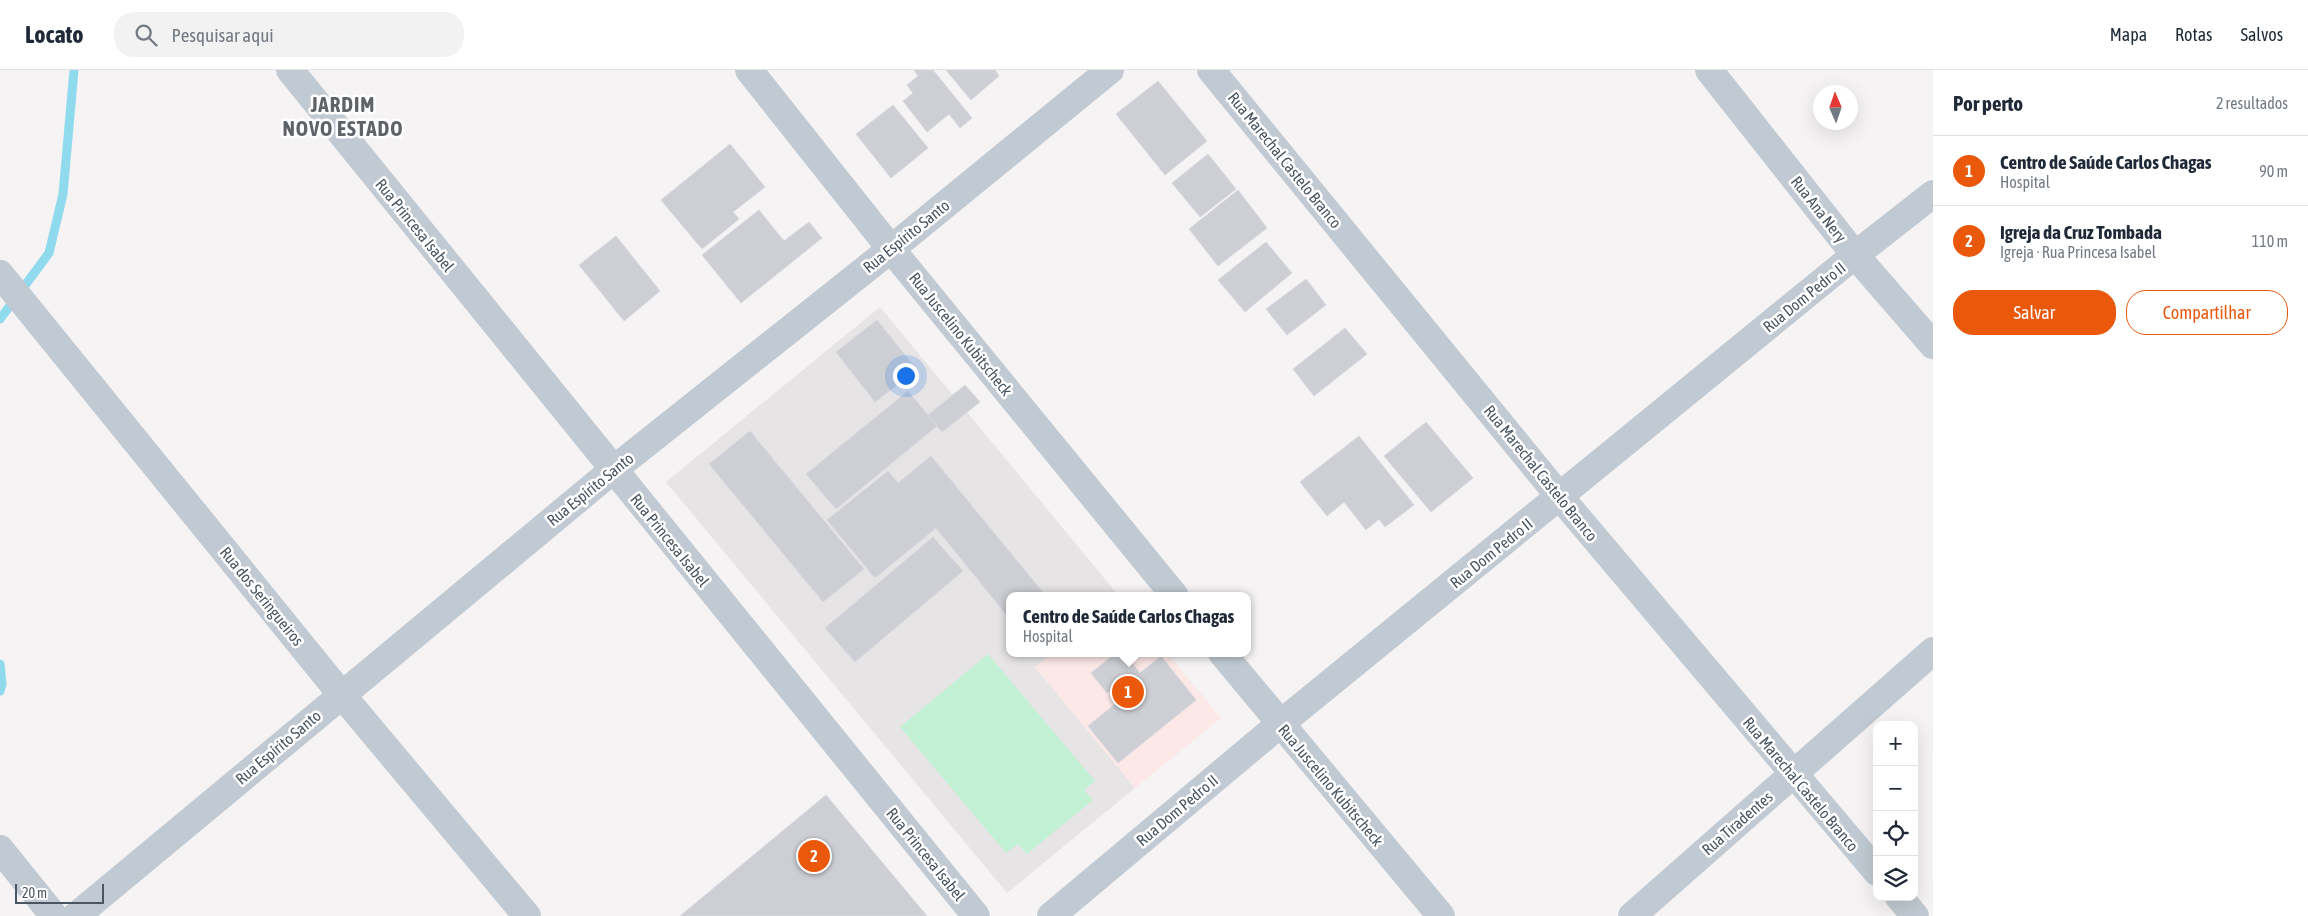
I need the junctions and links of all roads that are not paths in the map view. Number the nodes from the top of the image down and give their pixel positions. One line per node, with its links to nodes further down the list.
1 (290, 70): 11 (street, Rua Princesa Isabel)
2 (749, 70): 7 (street, Rua Juscelino Kubitscheck)
3 (1110, 70): 7 (street, Rua Espírito Santo)
4 (1211, 70): 12 (street, Rua Marechal Castelo Branco)
5 (1709, 70): 8 (street, Rua Ana Nery)
6 (1933, 194): 8 (street, Rua Dom Pedro II)
7 (891, 249): 11 (street, Rua Espírito Santo); 13 (street, Rua Juscelino Kubitscheck)
8 (1855, 254): 10 (street, Rua Ana Nery); 12 (street, Rua Dom Pedro II)
9 (2, 277): 16 (street, Rua dos Seringueiros)
10 (1933, 345)
11 (613, 470): 16 (street, Rua Espírito Santo); 25 (street, Rua Princesa Isabel)
12 (1560, 497): 17 (street, Rua Dom Pedro II); 18 (street, Rua Marechal Castelo Branco)
13 (1172, 592)
14 (1933, 651): 18 (street, Rua Tiradentes)
15 (1225, 657): 17 (street, Rua Juscelino Kubitscheck)
16 (341, 694): 23 (street, Rua Espírito Santo); 24 (street, Rua dos Seringueiros)
17 (1280, 724): 26 (street, Rua Dom Pedro II); 27 (street, Rua Juscelino Kubitscheck)
18 (1792, 774): 20 (street, Rua Marechal Castelo Branco); 28 (street, Rua Tiradentes)
19 (0, 849): 22 (street)
20 (1873, 867)
21 (1902, 901): 29 (street)
22 (54, 916)
23 (76, 916)
24 (527, 916)
25 (976, 916)
26 (1051, 916)
27 (1440, 916)
28 (1632, 916)
29 (1915, 916)

